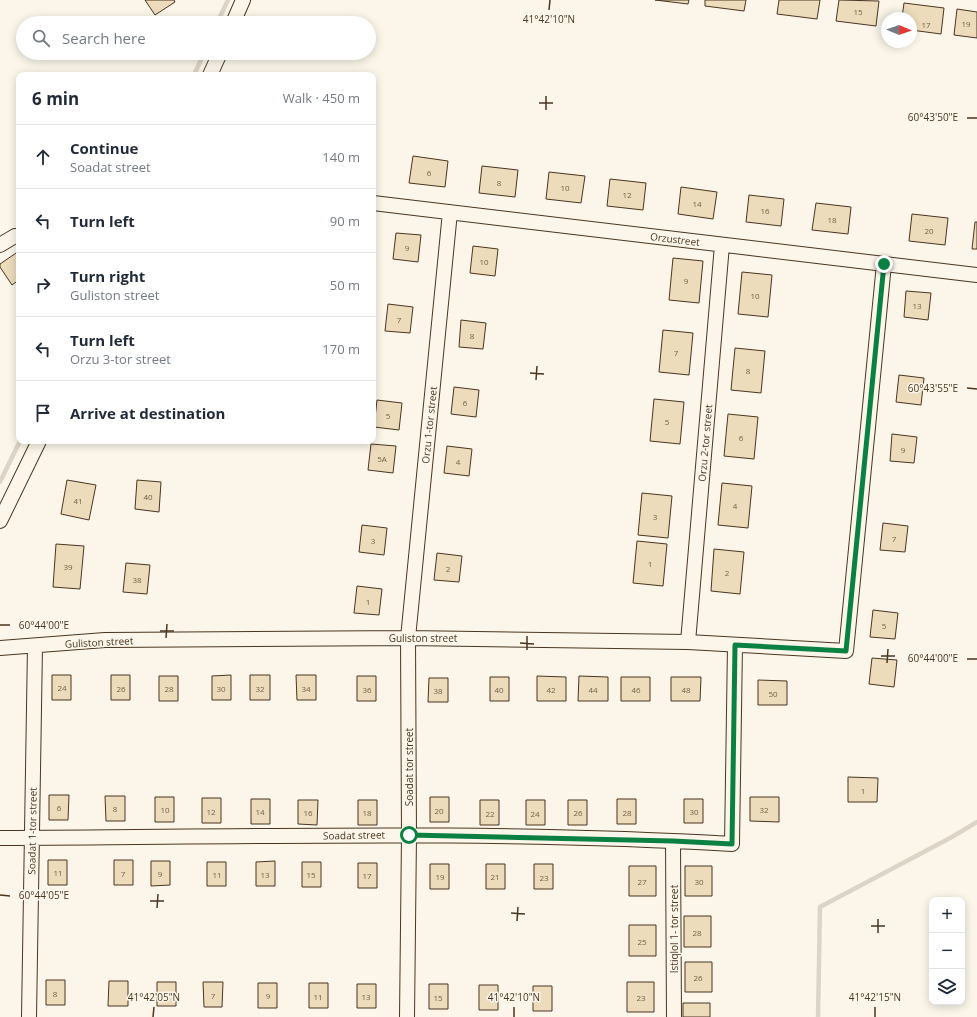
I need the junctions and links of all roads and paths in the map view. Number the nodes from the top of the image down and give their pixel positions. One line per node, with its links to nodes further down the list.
1 (243, 0): 2 (street)
2 (236, 16)
3 (217, 60): 4 (street)
4 (211, 72)
5 (376, 203): 6 (street, Orzustreet)
6 (450, 212): 9 (street, Orzustreet); 14 (street, Orzu 1-tor street)
7 (14, 236): 8 (street)
8 (0, 245)
9 (722, 245): 10 (street, Orzustreet); 15 (street, Orzu 2-tor street)
10 (884, 264): 11 (street, Orzustreet); 16 (street, Guliston street)
11 (977, 275)
12 (38, 444): 13 (street)
13 (0, 521)
14 (408, 638): 15 (street, Guliston street); 17 (street, Guliston street); 19 (street, Soadat tor street)
15 (688, 642): 16 (street, Guliston street)
16 (735, 645): 22 (street, Soadat street)
17 (34, 646): 18 (street, Guliston street); 21 (street, Soadat 1-tor street)
18 (0, 648)
19 (409, 835): 21 (street, Soadat street); 22 (street, Soadat street); 24 (street, Soadat tor street)
20 (0, 838): 21 (street, Soadat street)
21 (31, 838): 23 (street, Soadat 1-tor street)
22 (673, 841): 25 (street, Istiqlol 1- tor street)
23 (29, 1017)
24 (407, 1017)
25 (674, 1017)

